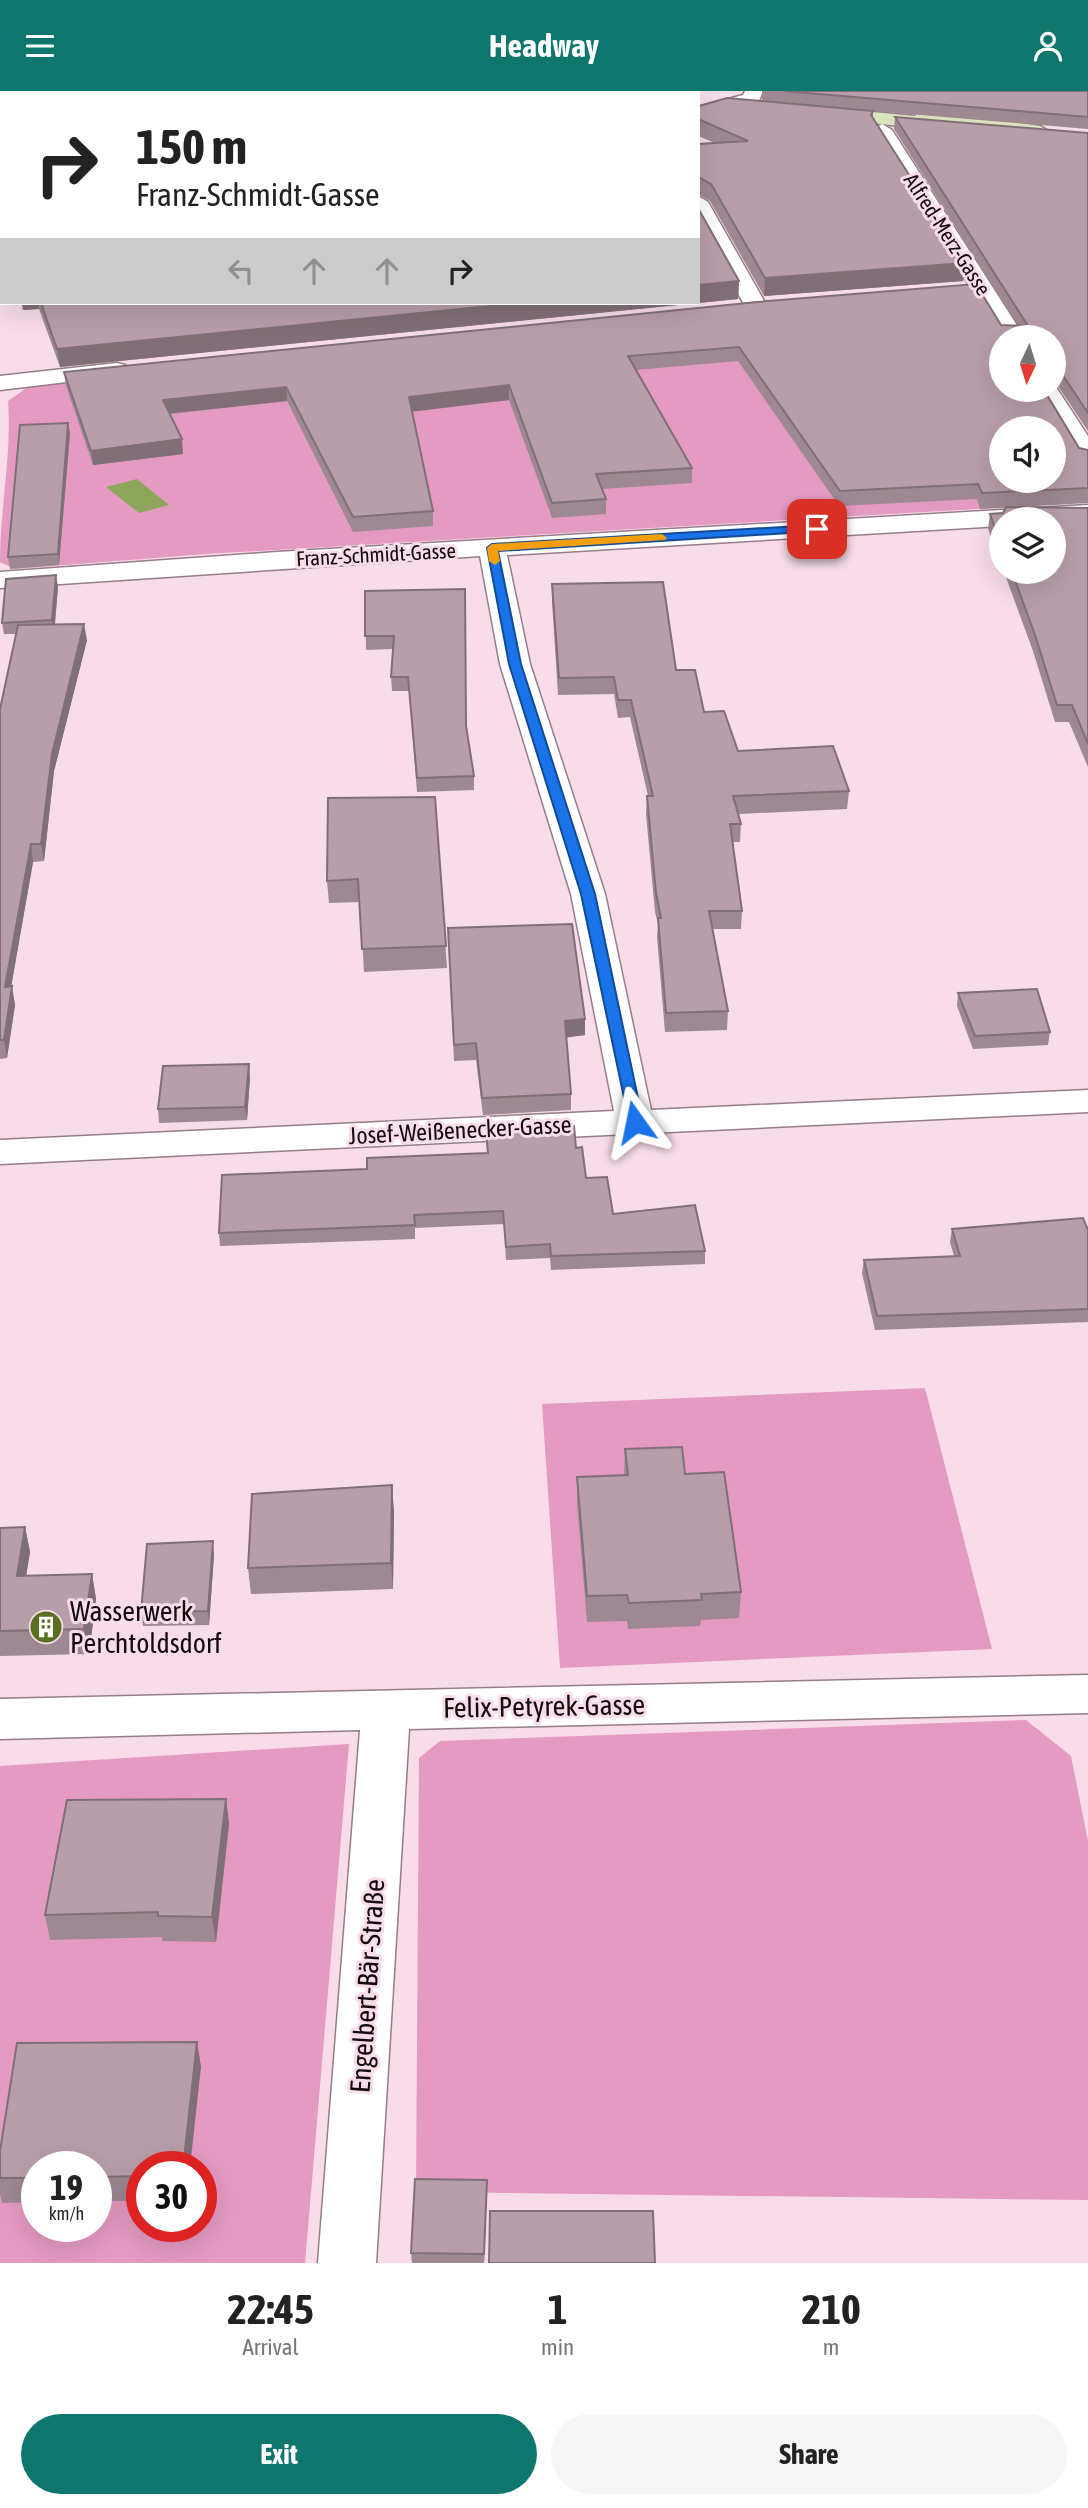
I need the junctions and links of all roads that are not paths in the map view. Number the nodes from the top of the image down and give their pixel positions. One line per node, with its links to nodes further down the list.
1 (754, 91): 3 (street)
2 (700, 107): 3 (street)
3 (727, 107): 4 (street); 6 (street)
4 (771, 108)
5 (802, 109): 8 (street)
6 (700, 113)
7 (882, 130): 10 (street, Alfred-Merz-Gasse)
8 (1064, 135)
9 (700, 206): 13 (street)
10 (983, 288): 11 (street); 15 (street, Alfred-Merz-Gasse)
11 (956, 290)
12 (783, 304): 13 (street)
13 (756, 306): 14 (street)
14 (729, 308)
15 (1006, 325)
16 (135, 368): 17 (street)
17 (0, 383)
18 (1055, 403): 19 (street)
19 (1088, 456)
20 (1088, 513): 21 (street, Franz-Schmidt-Gasse)
21 (492, 548): 22 (street, Franz-Schmidt-Gasse); 24 (street)
22 (0, 580)
23 (1088, 1101): 24 (street, Josef-Weißenecker-Gasse)
24 (635, 1122): 25 (street, Josef-Weißenecker-Gasse)
25 (0, 1151)
26 (1088, 1694): 27 (street, Felix-Petyrek-Gasse)
27 (386, 1710): 28 (street, Felix-Petyrek-Gasse); 29 (street, Engelbert-Bär-Straße)
28 (0, 1719)
29 (347, 2263)

